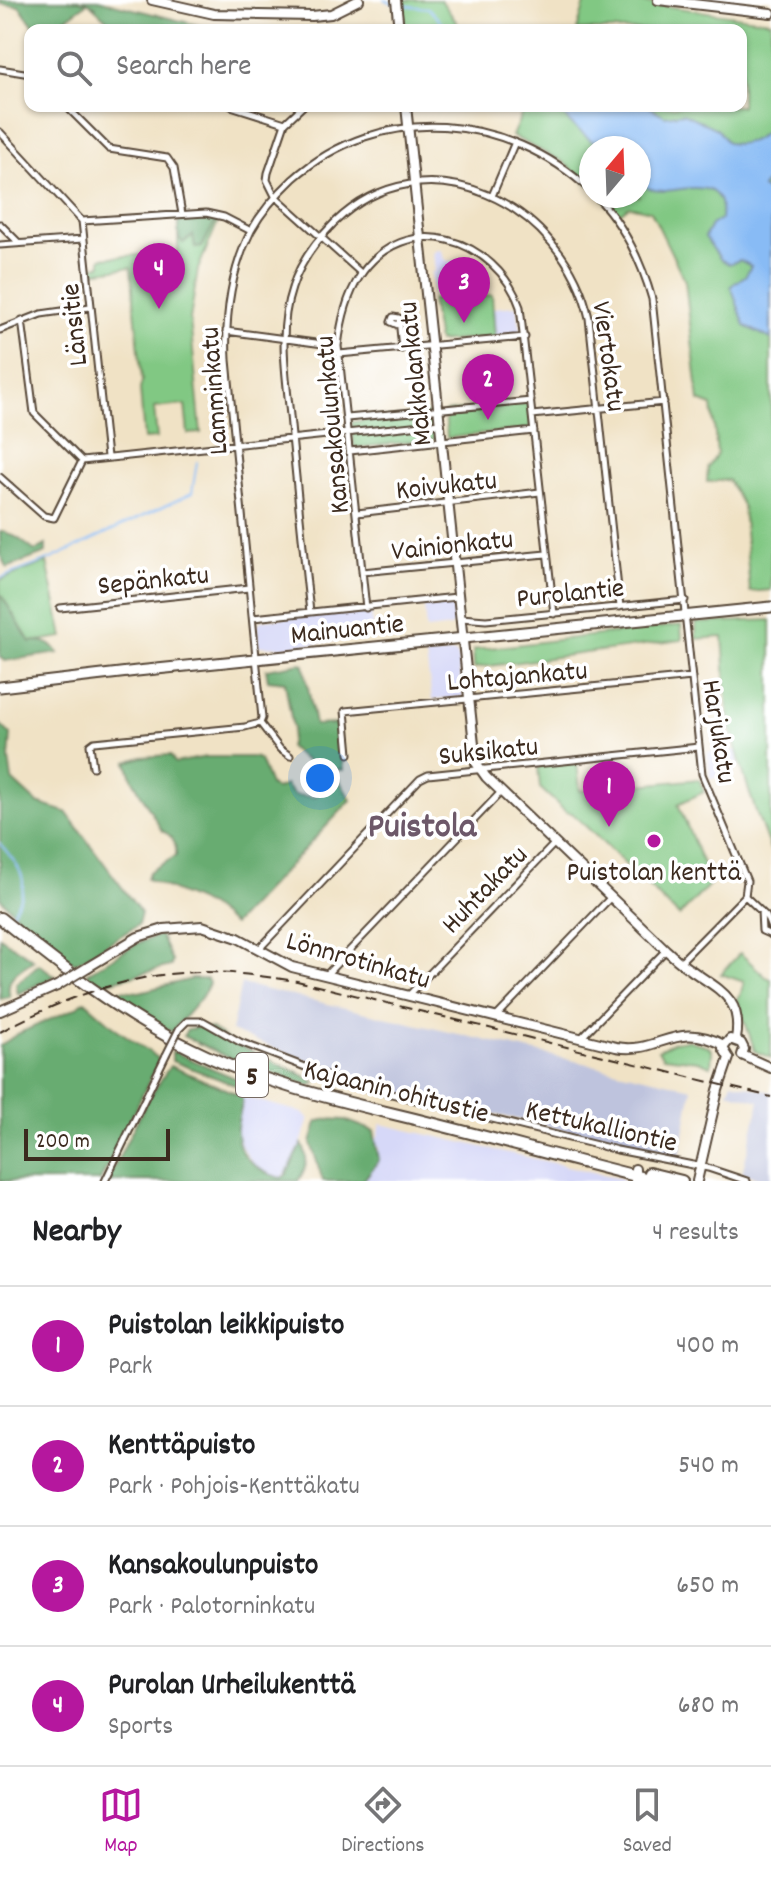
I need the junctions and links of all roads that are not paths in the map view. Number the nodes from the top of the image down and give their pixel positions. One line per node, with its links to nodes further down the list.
1 (152, 0): 2 (street)
2 (359, 0)
3 (396, 0): 6 (street)
4 (658, 0): 5 (street)
5 (771, 13)
6 (398, 24)
7 (0, 69): 8 (street)
8 (24, 73)
9 (72, 112): 22 (street)
10 (250, 112): 13 (street)
11 (294, 112): 13 (street)
12 (407, 112): 14 (street, Makkolankatu)
13 (285, 123): 19 (street)
14 (409, 128): 16 (street, Lamminkatu); 18 (street, Makkolankatu); 19 (street, Lamminkatu)
15 (0, 132): 23 (street)
16 (515, 142): 17 (street, Lamminkatu); 20 (street)
17 (579, 182)
18 (415, 184): 20 (street, Viertokatu); 26 (street, Viertokatu); 28 (street, Makkolankatu)
19 (275, 196): 25 (street, Lamminkatu); 26 (street)
20 (492, 196): 45 (street, Viertokatu)
21 (605, 208): 44 (street)
22 (182, 214): 23 (street); 25 (street)
23 (82, 221): 27 (street, Länsitie)
24 (0, 224): 29 (street)
25 (251, 231): 36 (street, Lamminkatu)
26 (321, 237): 31 (street); 38 (street, Viertokatu)
27 (83, 239): 29 (street); 32 (street, Länsitie)
28 (421, 239): 31 (street, Kansakoulunkatu); 37 (street, Kansakoulunkatu); 40 (street, Makkolankatu)
29 (19, 243): 30 (street)
30 (0, 245)
31 (361, 274): 39 (street, Kansakoulunkatu)
32 (90, 307): 33 (street); 56 (street, Länsitie)
33 (22, 320): 35 (street); 57 (street)
34 (400, 326): 41 (street)
35 (0, 330)
36 (226, 331): 38 (street); 54 (street, Lamminkatu)
37 (525, 337): 40 (street); 43 (street, Kansakoulunkatu)
38 (283, 339): 39 (street); 52 (street, Viertokatu)
39 (338, 346): 42 (street, Kansakoulunkatu)
40 (432, 346): 41 (street); 46 (street, Makkolankatu)
41 (402, 349): 42 (street)
42 (339, 354): 48 (street, Kansakoulunkatu)
43 (531, 401): 46 (street); 47 (street, Kansakoulunkatu)
44 (664, 402): 45 (street); 67 (street)
45 (599, 409): 47 (street); 68 (street, Viertokatu)
46 (438, 410): 48 (street); 49 (street, Makkolankatu)
47 (532, 415): 50 (street, Kansakoulunkatu)
48 (347, 418): 51 (street, Kansakoulunkatu)
49 (440, 423): 51 (street); 53 (street, Makkolankatu)
50 (534, 431): 53 (street); 59 (street, Kansakoulunkatu)
51 (348, 433): 52 (street); 55 (street, Kansakoulunkatu)
52 (292, 439): 54 (street); 72 (street, Viertokatu)
53 (441, 441): 55 (street); 60 (street, Makkolankatu)
54 (236, 445): 56 (street); 65 (street, Lamminkatu)
55 (350, 451): 61 (street, Kansakoulunkatu)
56 (107, 457): 57 (street)
57 (82, 461): 58 (street)
58 (0, 477)
59 (540, 492): 60 (street, Koivukatu); 62 (street, Kansakoulunkatu)
60 (447, 503): 61 (street, Koivukatu); 63 (street, Makkolankatu)
61 (357, 513): 64 (street, Kansakoulunkatu)
62 (546, 554): 63 (street, Vainionkatu); 73 (street, Kansakoulunkatu)
63 (454, 563): 64 (street, Vainionkatu); 66 (street, Makkolankatu)
64 (362, 572): 71 (street, Kansakoulunkatu)
65 (249, 588): 70 (street, Sepänkatu); 75 (street, Lamminkatu)
66 (457, 597): 71 (street); 76 (street, Makkolankatu)
67 (685, 600): 68 (street, Purolantie); 74 (street)
68 (620, 607): 73 (street, Purolantie)
69 (771, 607): 74 (main road, Mainuantie)
70 (60, 608)
71 (366, 608): 72 (street)
72 (310, 612): 75 (street)
73 (554, 614): 76 (street, Purolantie)
74 (686, 616): 77 (main road, Mainuantie); 79 (street, Harjukatu)
75 (253, 618): 78 (street, Lamminkatu)
76 (460, 619): 77 (street, Makkolankatu)
77 (462, 637): 78 (main road, Mainuantie); 81 (street, Makkolankatu)
78 (255, 659): 80 (main road, Mainuantie); 82 (street, Lamminkatu)
79 (692, 677): 81 (street, Lohtajankatu); 83 (street, Harjukatu)
80 (0, 686)
81 (469, 699): 84 (street, Lohtajankatu); 87 (street, Makkolankatu)
82 (260, 723): 85 (street); 86 (street)
83 (699, 747): 87 (street, Suksikatu); 90 (street, Harjukatu)
84 (349, 754)
85 (290, 756)
86 (93, 767)
87 (479, 769): 88 (street); 96 (street, Suksikatu)
88 (501, 792): 89 (street); 99 (street)
89 (555, 843): 91 (street); 100 (street, Huhtakatu)
90 (745, 896): 92 (street); 98 (street)
91 (611, 897): 97 (street); 102 (street)
92 (761, 910): 94 (street); 95 (street)
93 (0, 918): 110 (highway, Kajaanin ohitustie / 5)
94 (771, 928)
95 (771, 935)
96 (259, 950): 99 (street, Lönnrotinkatu); 101 (street, Lönnrotinkatu, bridge)
97 (666, 950): 98 (street); 103 (street)
98 (680, 962): 104 (street)
99 (326, 976): 100 (street, Lönnrotinkatu)
100 (409, 996): 102 (street, Lönnrotinkatu)
101 (0, 1011)
102 (496, 1017): 103 (street, Lönnrotinkatu)
103 (581, 1038): 105 (street, Lönnrotinkatu)
104 (736, 1039): 105 (street); 106 (street)
105 (724, 1045): 107 (street)
106 (742, 1055): 107 (street); 108 (street)
107 (729, 1058): 109 (street)
108 (771, 1068)
109 (699, 1166): 111 (street, Kettukalliontie, bridge); 114 (street); 115 (street, Kettukalliontie)
110 (633, 1176): 112 (highway, Kajaanin ohitustie / 5); 113 (highway, Kajaanin ohitustie / 5)
111 (105, 1181)
112 (656, 1181)
113 (682, 1181)
114 (697, 1181)
115 (747, 1181)

